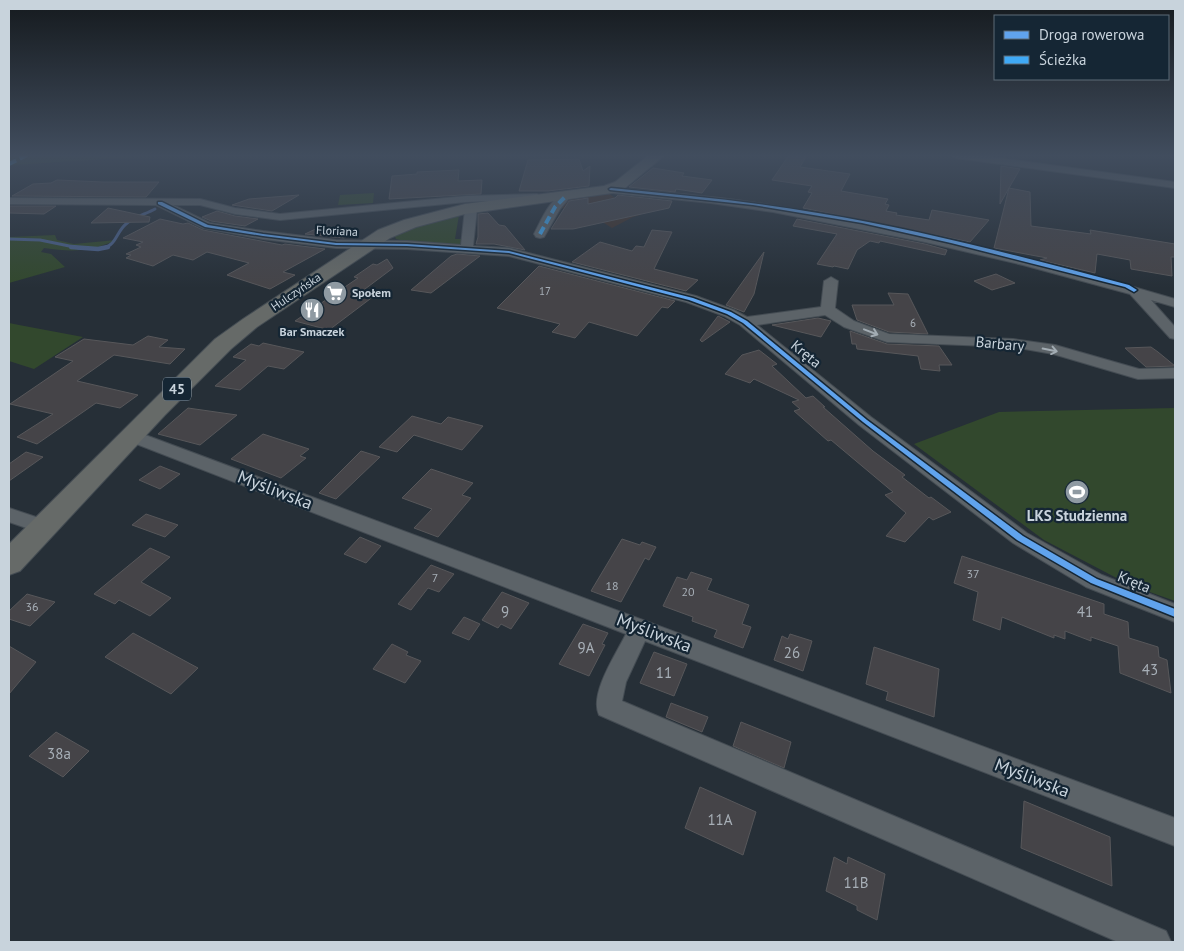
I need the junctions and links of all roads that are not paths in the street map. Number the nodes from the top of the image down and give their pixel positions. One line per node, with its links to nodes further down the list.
1 (462, 199): 7 (street)
2 (538, 199): 8 (main road, Hulczyńska / 45)
3 (560, 199): 10 (street)
4 (689, 199): 14 (street)
5 (9, 201): 6 (street)
6 (160, 203): 7 (street); 9 (street, Floriana)
7 (206, 203): 9 (street)
8 (471, 209): 11 (main road, Hulczyńska / 45); 12 (street)
9 (188, 218): 11 (street, Floriana)
10 (540, 234)
11 (369, 244): 12 (street, Kręta); 20 (main road, Hulczyńska / 45)
12 (467, 249): 17 (street, Kręta)
13 (831, 280): 16 (street)
14 (1134, 290): 15 (street); 18 (street)
15 (1175, 302)
16 (828, 310): 17 (street); 19 (street, Barbary, one-way to 19)
17 (745, 322): 24 (street, Kręta)
18 (1175, 335)
19 (1175, 373)
20 (132, 436): 22 (main road, Hulczyńska / 45); 25 (street, Myśliwska)
21 (9, 515): 22 (street)
22 (44, 527): 23 (main road, Hulczyńska / 45)
23 (9, 563)
24 (1175, 613)
25 (640, 628): 26 (street, Myśliwska); 27 (street)
26 (1175, 832)
27 (1155, 942)

